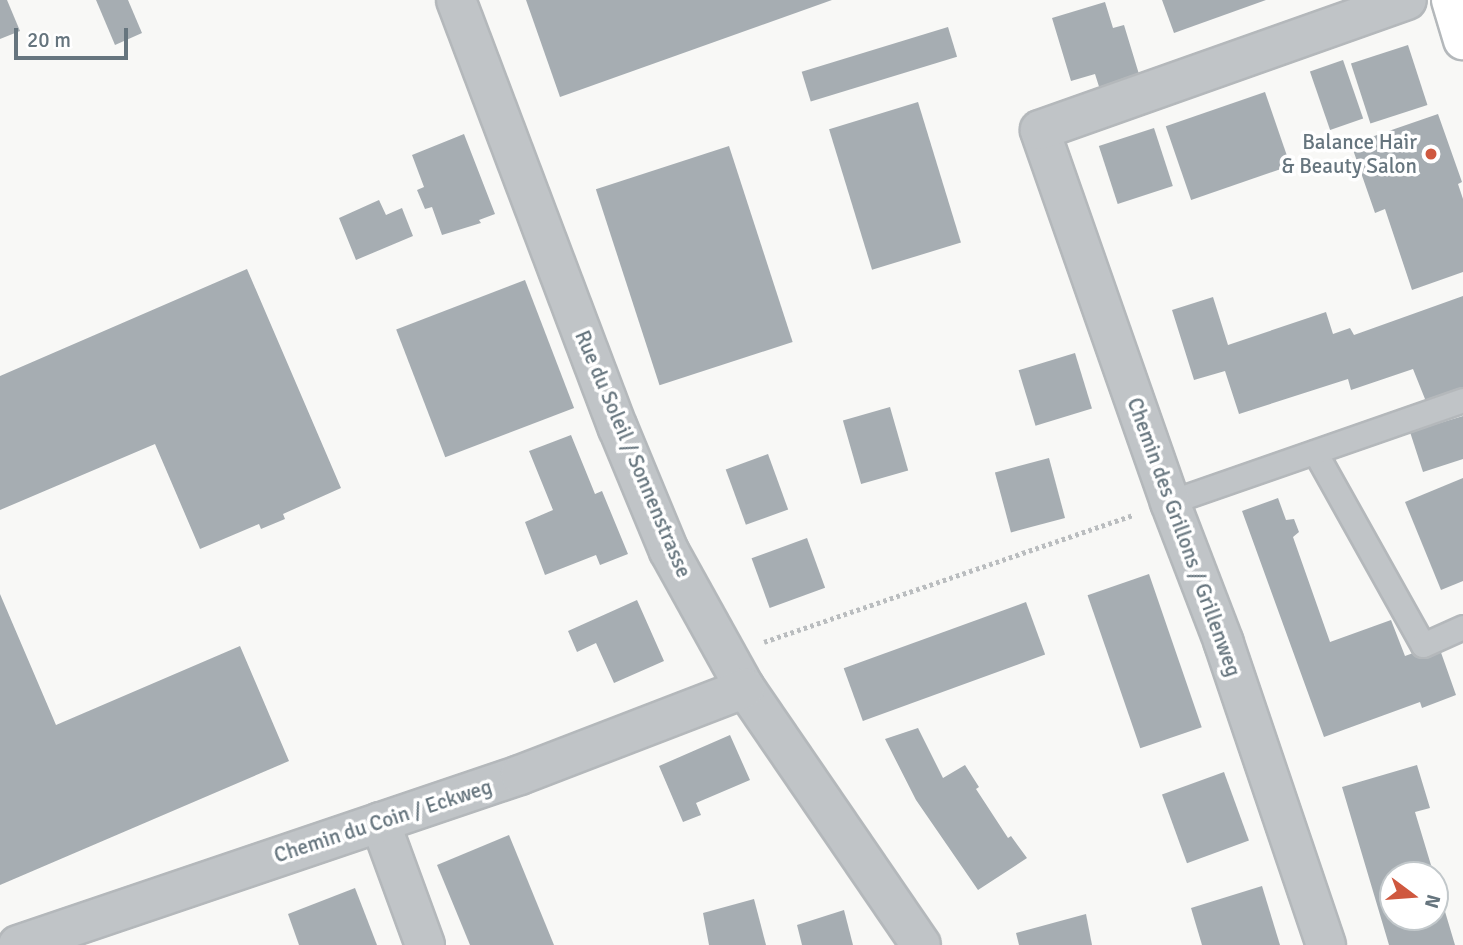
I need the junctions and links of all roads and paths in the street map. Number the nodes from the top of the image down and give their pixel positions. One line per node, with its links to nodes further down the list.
1 (456, 0): 9 (street, Rue du Soleil / Sonnenstrasse)
2 (1407, 0): 7 (street, Chemin des Grillons / Grillenweg)
3 (1451, 0): 4 (main road)
4 (1463, 40)
5 (1463, 400): 6 (lane)
6 (1315, 452): 7 (lane); 8 (lane)
7 (1170, 502): 9 (path); 14 (street, Chemin des Grillons / Grillenweg)
8 (1463, 627)
9 (736, 671): 10 (street, Chemin du Coin / Eckweg); 13 (street, Rue du Soleil / Sonnenstrasse)
10 (380, 822): 11 (street, Chemin du Coin / Eckweg); 12 (street)
11 (18, 945)
12 (425, 945)
13 (921, 945)
14 (1326, 945)

